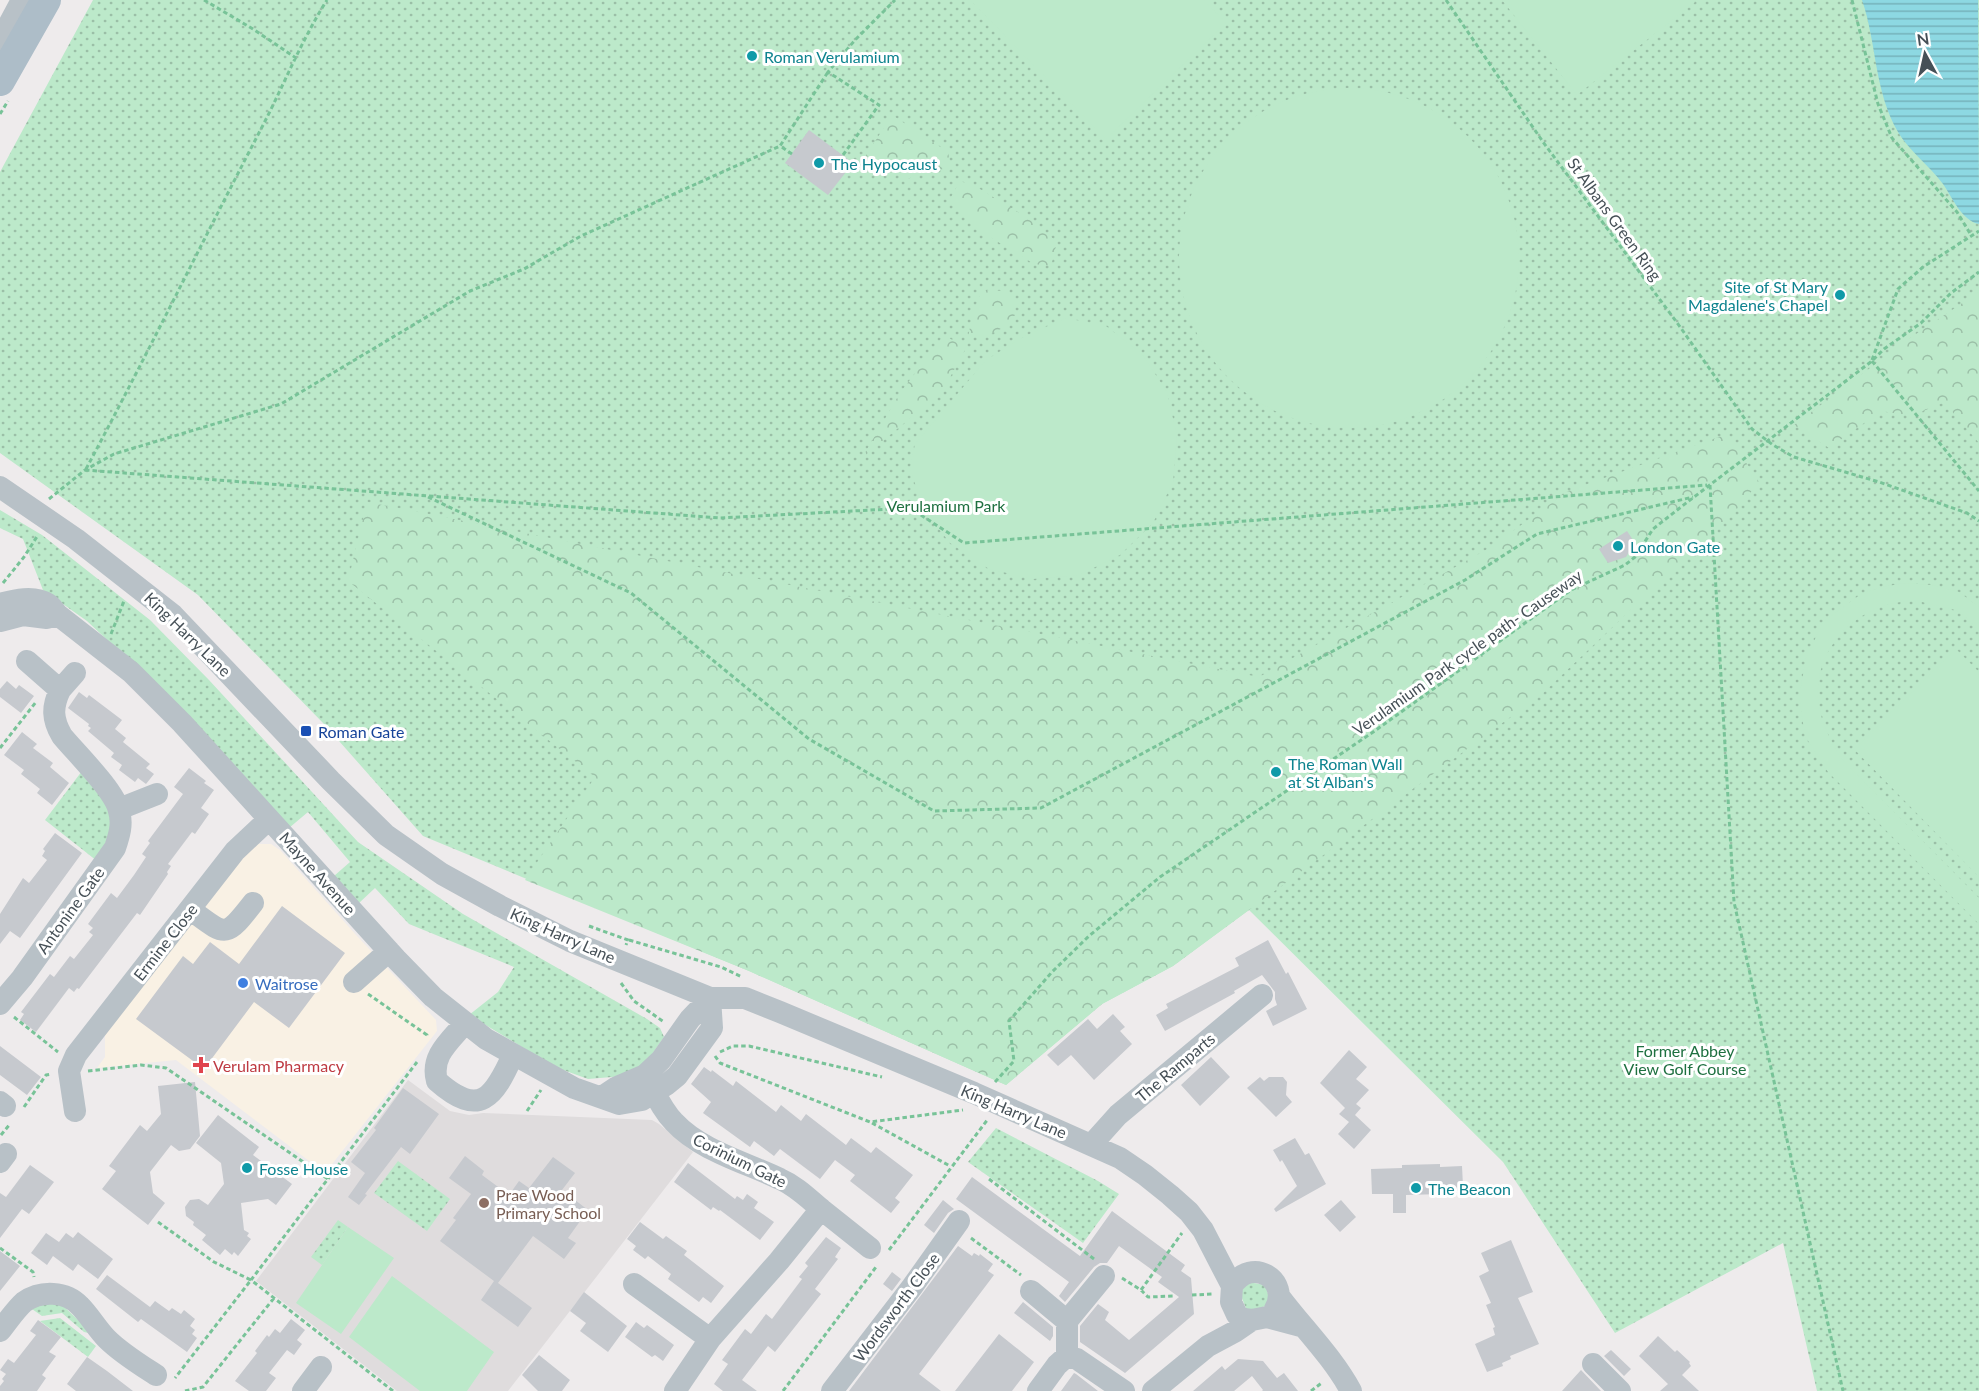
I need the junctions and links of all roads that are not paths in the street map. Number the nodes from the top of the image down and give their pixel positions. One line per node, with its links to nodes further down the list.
1 (22, 0): 3 (street)
2 (46, 0): 4 (main road)
3 (0, 41)
4 (0, 81)
5 (0, 487): 18 (street, King Harry Lane)
6 (0, 604): 7 (street, Mayne Avenue)
7 (58, 615): 8 (street); 12 (street, Mayne Avenue)
8 (0, 621)
9 (27, 661): 11 (street)
10 (157, 794): 11 (street)
11 (119, 809): 19 (street, Antonine Gate)
12 (269, 819): 14 (street, Ermine Close); 15 (street, Mayne Avenue)
13 (253, 903): 14 (street)
14 (190, 910): 23 (street, Ermine Close)
15 (389, 951): 16 (street); 20 (street, Mayne Avenue)
16 (354, 982)
17 (1262, 994): 24 (street, The Ramparts)
18 (710, 998): 22 (street, Mayne Avenue); 22 (street, Mayne Avenue); 24 (street, King Harry Lane)
19 (4, 1009)
20 (465, 1023): 21 (street, Mayne Avenue); 21 (street)
21 (513, 1055): 22 (street, Mayne Avenue)
22 (650, 1084): 25 (street, Corinium Gate)
23 (75, 1111)
24 (1092, 1144): 27 (street, King Harry Lane)
25 (821, 1209): 28 (street, Corinium Gate); 39 (street)
26 (957, 1224): 48 (street, Wordsworth Close)
27 (1210, 1241): 30 (street, King Harry Lane); 33 (street, King Harry Lane)
28 (870, 1248)
29 (1106, 1271): 36 (street)
30 (1255, 1271): 33 (street); 34 (street)
31 (634, 1284): 39 (street)
32 (1031, 1291): 36 (street)
33 (1223, 1291): 35 (street, King Harry Lane); 40 (street)
34 (1279, 1296): 35 (street); 37 (street)
35 (1260, 1318): 37 (street, King Harry Lane); 40 (street)
36 (1067, 1321): 41 (street)
37 (1302, 1326): 52 (street)
38 (0, 1331): 44 (street)
39 (710, 1339): 47 (street)
40 (1208, 1346): 51 (street)
41 (1067, 1356): 49 (street); 50 (street)
42 (1593, 1364): 45 (street)
43 (321, 1367): 46 (street)
44 (163, 1380)
45 (1631, 1390)
46 (303, 1391)
47 (675, 1391)
48 (832, 1391)
49 (1038, 1391)
50 (1124, 1391)
51 (1153, 1391)
52 (1350, 1391)

